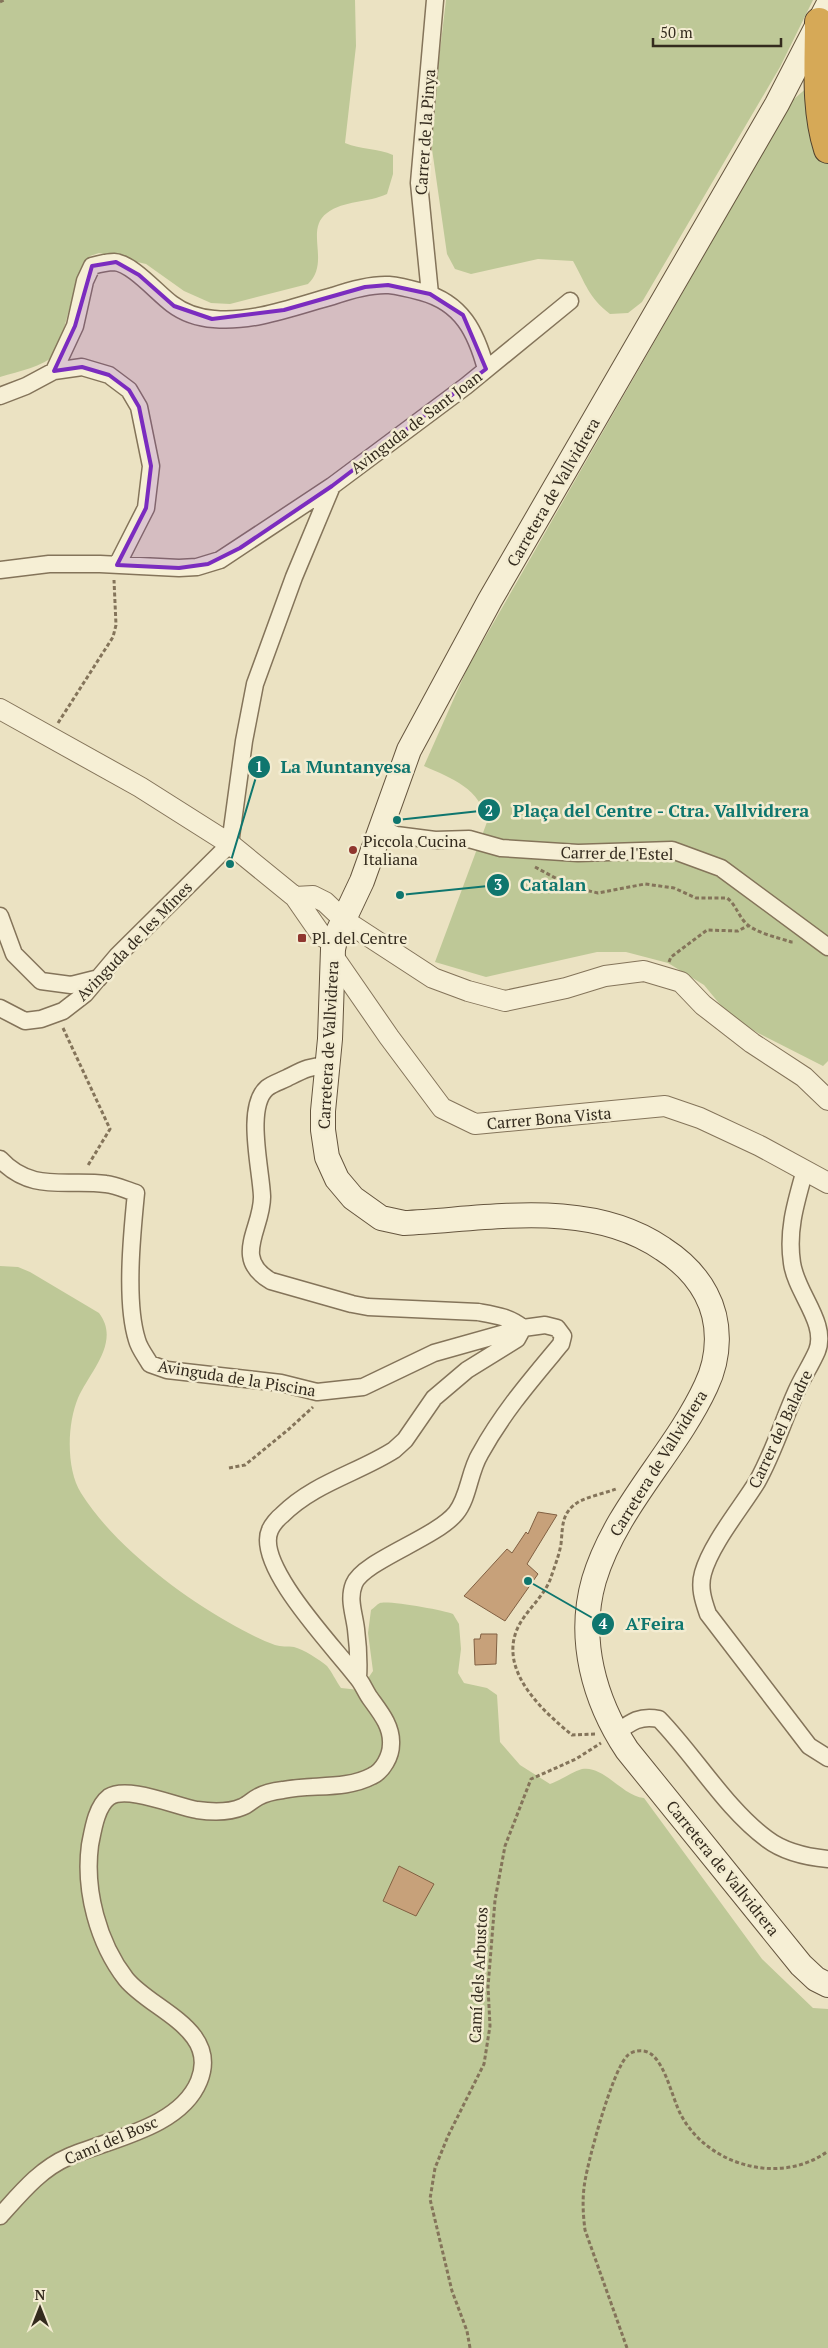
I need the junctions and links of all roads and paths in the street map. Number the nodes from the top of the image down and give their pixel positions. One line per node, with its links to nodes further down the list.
1 (4, 0): 3 (path)
2 (435, 0): 8 (street, Carrer de la Pinya)
3 (0, 2)
4 (824, 13): 5 (highway); 6 (main road)
5 (824, 52): 6 (main road); 7 (highway)
6 (777, 104): 18 (main road, Carretera de Vallvidrera)
7 (828, 149)
8 (430, 294): 10 (street, Avinguda de Sant Joan); 11 (street, Avinguda de Sant Joan)
9 (570, 301): 10 (street)
10 (486, 369): 13 (street, Avinguda de Sant Joan)
11 (54, 371): 12 (street); 14 (street)
12 (0, 396)
13 (332, 486): 14 (street, Avinguda de Sant Joan); 19 (street)
14 (117, 565): 15 (street, Avinguda de Sant Joan); 17 (path)
15 (0, 570)
16 (0, 708): 17 (street, Carrer Bona Vista)
17 (49, 736): 19 (street, Carrer Bona Vista)
18 (381, 829): 20 (street, Carrer de l'Estel); 23 (main road, Carretera de Vallvidrera)
19 (230, 844): 21 (street, Carrer Bona Vista); 28 (street, Avinguda de les Mines)
20 (514, 849): 24 (path); 25 (street, Carrer de l'Estel)
21 (295, 897): 23 (street); 26 (street, Carrer Bona Vista)
22 (0, 916): 28 (street)
23 (344, 920): 26 (main road, Carretera de Vallvidrera); 27 (street)
24 (749, 925): 25 (path); 27 (path)
25 (822, 943)
26 (333, 950): 31 (main road, Carretera de Vallvidrera); 34 (street, Carrer Bona Vista)
27 (664, 976): 32 (street)
28 (99, 978): 30 (street, Avinguda de les Mines)
29 (0, 1008): 30 (street, Avinguda de les Mines)
30 (56, 1014): 36 (path)
31 (327, 1066): 37 (street); 40 (main road, Carretera de Vallvidrera)
32 (828, 1100)
33 (0, 1160): 36 (street, Avinguda de la Piscina)
34 (804, 1170): 35 (street, Carrer Bona Vista); 43 (street, Carrer del Baladre)
35 (828, 1183)
36 (76, 1184): 38 (street, Avinguda de la Piscina)
37 (523, 1328): 38 (street, Avinguda de la Piscina); 41 (street, Avinguda de la Piscina); 41 (street, Camí del Bosc)
38 (329, 1391): 39 (path)
39 (229, 1468)
40 (649, 1479): 42 (main road, Carretera de Vallvidrera); 42 (path)
41 (358, 1678): 47 (street, Camí del Bosc)
42 (616, 1733): 44 (street); 45 (main road, Carretera de Vallvidrera); 48 (path, Camí dels Arbustos)
43 (828, 1758)
44 (828, 1859)
45 (828, 1985)
46 (828, 2151): 49 (path)
47 (0, 2216)
48 (470, 2348)
49 (627, 2348)

